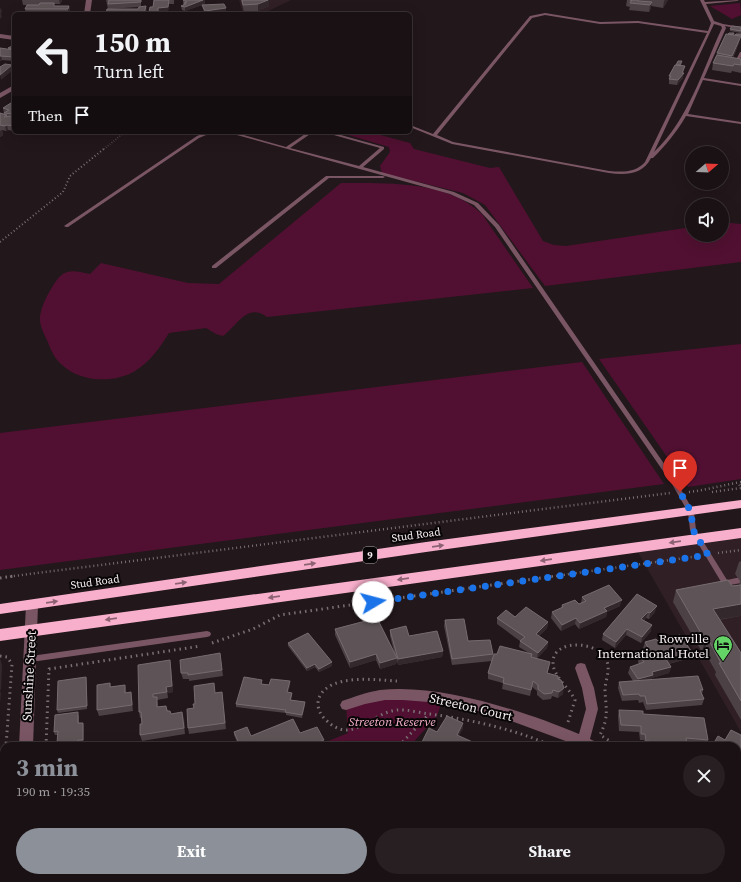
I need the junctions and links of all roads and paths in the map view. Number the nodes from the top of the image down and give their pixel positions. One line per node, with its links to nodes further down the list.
1 (89, 0): 4 (street)
2 (737, 0): 3 (lane)
3 (703, 1): 5 (lane)
4 (87, 12)
5 (713, 22): 6 (lane); 8 (lane)
6 (723, 25): 7 (lane); 13 (lane)
7 (741, 28)
8 (709, 32): 27 (lane); 29 (lane)
9 (0, 36): 10 (street)
10 (12, 38)
11 (741, 53): 12 (lane)
12 (736, 64)
13 (702, 79): 14 (lane); 17 (lane)
14 (741, 85)
15 (12, 88): 16 (street)
16 (0, 96)
17 (686, 115): 18 (lane); 29 (lane)
18 (741, 123)
19 (412, 127): 27 (lane)
20 (122, 134): 33 (path)
21 (201, 134): 26 (lane)
22 (204, 134): 26 (lane)
23 (235, 134): 28 (lane)
24 (307, 134): 28 (lane)
25 (332, 134): 30 (lane)
26 (198, 136): 32 (lane)
27 (434, 136): 29 (lane)
28 (287, 148): 30 (lane)
29 (648, 158)
30 (360, 168): 31 (lane)
31 (391, 177): 34 (lane); 36 (lane)
32 (66, 226)
33 (0, 242)
34 (214, 267)
35 (739, 482): 36 (path); 37 (path)
36 (680, 492): 39 (lane); 44 (path)
37 (712, 492)
38 (741, 504): 39 (highway, Stud Road / 9)
39 (691, 512): 41 (lane); 48 (highway, Stud Road / 9, one-way to 39)
40 (741, 533): 41 (highway)
41 (698, 539): 43 (lane); 50 (highway, one-way to 50)
42 (741, 550): 43 (path)
43 (708, 555): 46 (lane); 53 (path)
44 (0, 578)
45 (741, 580): 46 (lane)
46 (725, 582): 47 (lane)
47 (732, 594)
48 (32, 605): 49 (highway, Stud Road / 9); 50 (street, Sunshine Street)
49 (0, 610)
50 (32, 630): 52 (highway); 56 (street, Sunshine Street)
51 (206, 634): 56 (lane)
52 (0, 635)
53 (209, 644)
54 (203, 645): 61 (path)
55 (0, 656): 59 (path)
56 (31, 659): 60 (street, Sunshine Street)
57 (581, 668): 65 (street)
58 (346, 705): 64 (street, Streeton Court)
59 (6, 742)
60 (26, 742)
61 (46, 742)
62 (403, 742): 63 (path)
63 (543, 742)
64 (582, 742)
65 (587, 742)

